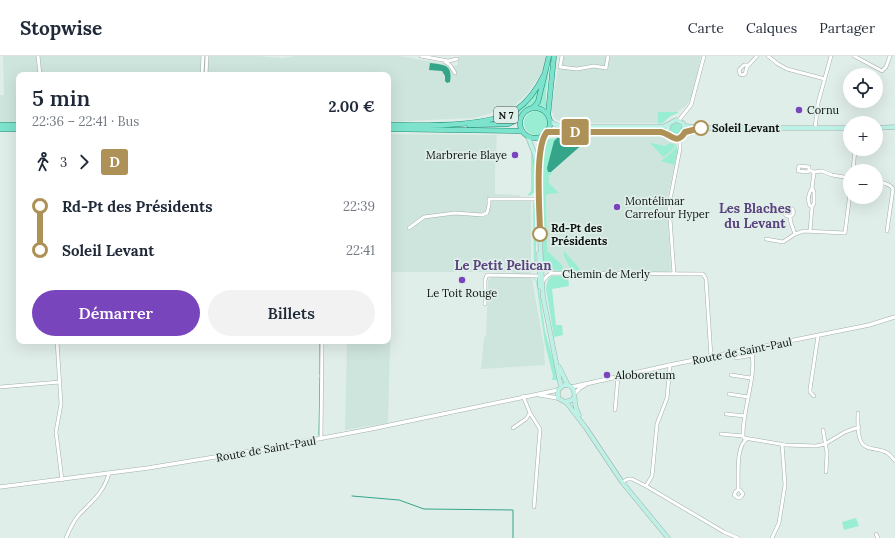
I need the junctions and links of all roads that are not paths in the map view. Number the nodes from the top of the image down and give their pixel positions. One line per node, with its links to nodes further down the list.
1 (38, 56): 19 (street)
2 (205, 56): 20 (street); 21 (street)
3 (421, 56): 16 (street)
4 (549, 56): 17 (main road, N 7)
5 (554, 56): 25 (main road)
6 (562, 56): 7 (street)
7 (608, 56)
8 (704, 56): 29 (street)
9 (757, 56): 18 (street)
10 (768, 56): 14 (street)
11 (831, 56): 24 (street)
12 (854, 56): 13 (street)
13 (890, 56)
14 (774, 58): 24 (street)
15 (457, 59): 16 (street)
16 (443, 60): 22 (street)
17 (547, 65): 23 (main road, N 7); 25 (main road)
18 (748, 65)
19 (40, 72)
20 (202, 72)
21 (206, 72)
22 (455, 73)
23 (544, 75): 26 (main road); 31 (main road, N 7)
24 (825, 79): 39 (street)
25 (549, 92): 27 (main road)
26 (533, 108): 27 (main road); 28 (main road)
27 (548, 115): 30 (main road)
28 (521, 118): 31 (main road, N 7); 45 (main road)
29 (679, 120): 32 (main road); 36 (main road)
30 (550, 121): 32 (main road); 48 (main road)
31 (450, 124): 35 (main road, N 7)
32 (669, 124): 47 (main road)
33 (0, 125): 34 (main road)
34 (16, 125)
35 (391, 125)
36 (685, 126): 38 (main road); 46 (main road)
37 (895, 127): 41 (main road)
38 (699, 128): 39 (main road); 46 (main road)
39 (815, 128): 40 (main road)
40 (843, 128)
41 (883, 128)
42 (0, 129): 43 (main road)
43 (16, 129)
44 (391, 129): 45 (main road, N 7)
45 (522, 131): 49 (main road)
46 (685, 132): 50 (main road)
47 (668, 133): 48 (main road); 50 (main road)
48 (546, 134): 49 (main road); 55 (main road)
49 (528, 137): 55 (main road)
50 (680, 138): 67 (street)
51 (809, 170): 52 (street)
52 (814, 172): 53 (street); 60 (street)
53 (843, 177)
54 (883, 183): 61 (street)
55 (539, 192): 56 (main road)
56 (539, 199): 59 (street); 63 (main road)
57 (849, 204): 60 (street)
58 (790, 216): 62 (street)
59 (409, 228)
60 (810, 231): 62 (street)
61 (887, 231)
62 (795, 234): 64 (street)
63 (540, 240): 65 (main road); 68 (main road)
64 (766, 240)
65 (542, 265): 66 (street, Chemin de Merly); 69 (main road)
66 (552, 273): 67 (street, Chemin de Merly); 69 (street)
67 (674, 274): 78 (street, Chemin de Merly)
68 (540, 276): 70 (main road); 71 (street)
69 (543, 281): 70 (main road)
70 (543, 298): 80 (main road)
71 (485, 304)
72 (895, 317): 73 (street, Route de Saint-Paul)
73 (818, 336): 76 (street, Route de Saint-Paul); 94 (street)
74 (58, 344): 85 (street)
75 (322, 344): 109 (street)
76 (752, 349): 77 (street); 78 (street, Route de Saint-Paul)
77 (753, 355): 79 (street); 84 (street)
78 (711, 357): 81 (street, Route de Saint-Paul)
79 (736, 358)
80 (556, 359): 87 (main road); 89 (main road)
81 (670, 365): 83 (street, Route de Saint-Paul); 118 (street)
82 (731, 375): 84 (street)
83 (618, 377): 86 (street, Route de Saint-Paul); 98 (street)
84 (751, 378): 95 (street)
85 (60, 382): 88 (street); 116 (street)
86 (590, 383): 87 (street, Route de Saint-Paul); 92 (street, Route de Saint-Paul)
87 (570, 386): 89 (main road); 92 (main road)
88 (0, 387)
89 (560, 388): 91 (street, Route de Saint-Paul); 96 (main road)
90 (728, 394): 95 (street)
91 (529, 395): 93 (street, Route de Saint-Paul); 96 (street, Route de Saint-Paul)
92 (575, 395): 97 (main road); 105 (main road)
93 (523, 396): 99 (street); 109 (street, Route de Saint-Paul)
94 (814, 396)
95 (748, 397): 102 (street)
96 (558, 398): 97 (main road)
97 (566, 402): 105 (main road)
98 (615, 410)
99 (530, 413): 104 (street); 121 (street)
100 (858, 413): 103 (street)
101 (726, 414): 102 (street)
102 (745, 416): 108 (street)
103 (858, 427): 112 (street); 113 (street)
104 (513, 428)
105 (586, 428): 117 (main road)
106 (823, 430): 112 (street)
107 (721, 434): 108 (street)
108 (743, 436): 110 (street)
109 (321, 439): 115 (street, Route de Saint-Paul)
110 (747, 439): 111 (street); 120 (street)
111 (782, 444): 112 (street); 126 (street)
112 (825, 444): 114 (street)
113 (895, 461)
114 (826, 472)
115 (109, 473): 116 (street, Route de Saint-Paul); 123 (street)
116 (62, 480): 119 (street, Route de Saint-Paul)
117 (622, 482): 118 (street); 124 (main road)
118 (646, 486): 125 (street)
119 (0, 487)
120 (738, 490)
121 (534, 507)
122 (876, 534): 127 (street)
123 (66, 538)
124 (668, 538)
125 (738, 538)
126 (772, 538)
127 (878, 538)

